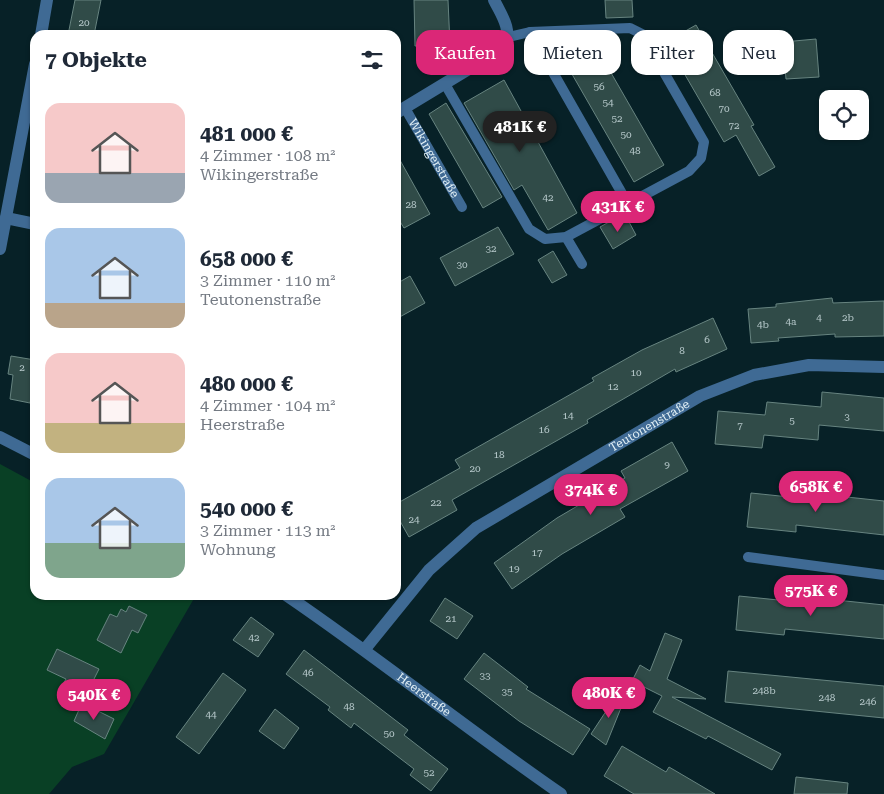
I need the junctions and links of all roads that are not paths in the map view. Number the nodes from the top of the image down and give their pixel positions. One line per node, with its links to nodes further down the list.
1 (47, 0): 3 (street)
2 (494, 0): 4 (street)
3 (41, 30)
4 (508, 30)
5 (580, 30): 11 (lane)
6 (460, 75): 8 (street, Wikingerstraße)
7 (554, 75): 11 (lane)
8 (445, 84): 10 (street, Wikingerstraße); 15 (lane)
9 (30, 91): 13 (street)
10 (401, 111): 12 (lane, Wikingerstraße)
11 (628, 204): 15 (lane)
12 (462, 206)
13 (6, 218): 14 (street); 16 (street)
14 (30, 223)
15 (566, 237): 17 (lane)
16 (0, 249)
17 (582, 264)
18 (884, 367): 24 (street, Teutonenstraße)
19 (0, 437): 20 (street)
20 (30, 452)
21 (748, 557): 22 (lane)
22 (884, 575)
23 (293, 600): 24 (street, Heerstraße)
24 (365, 649): 25 (street, Heerstraße)
25 (561, 794)

